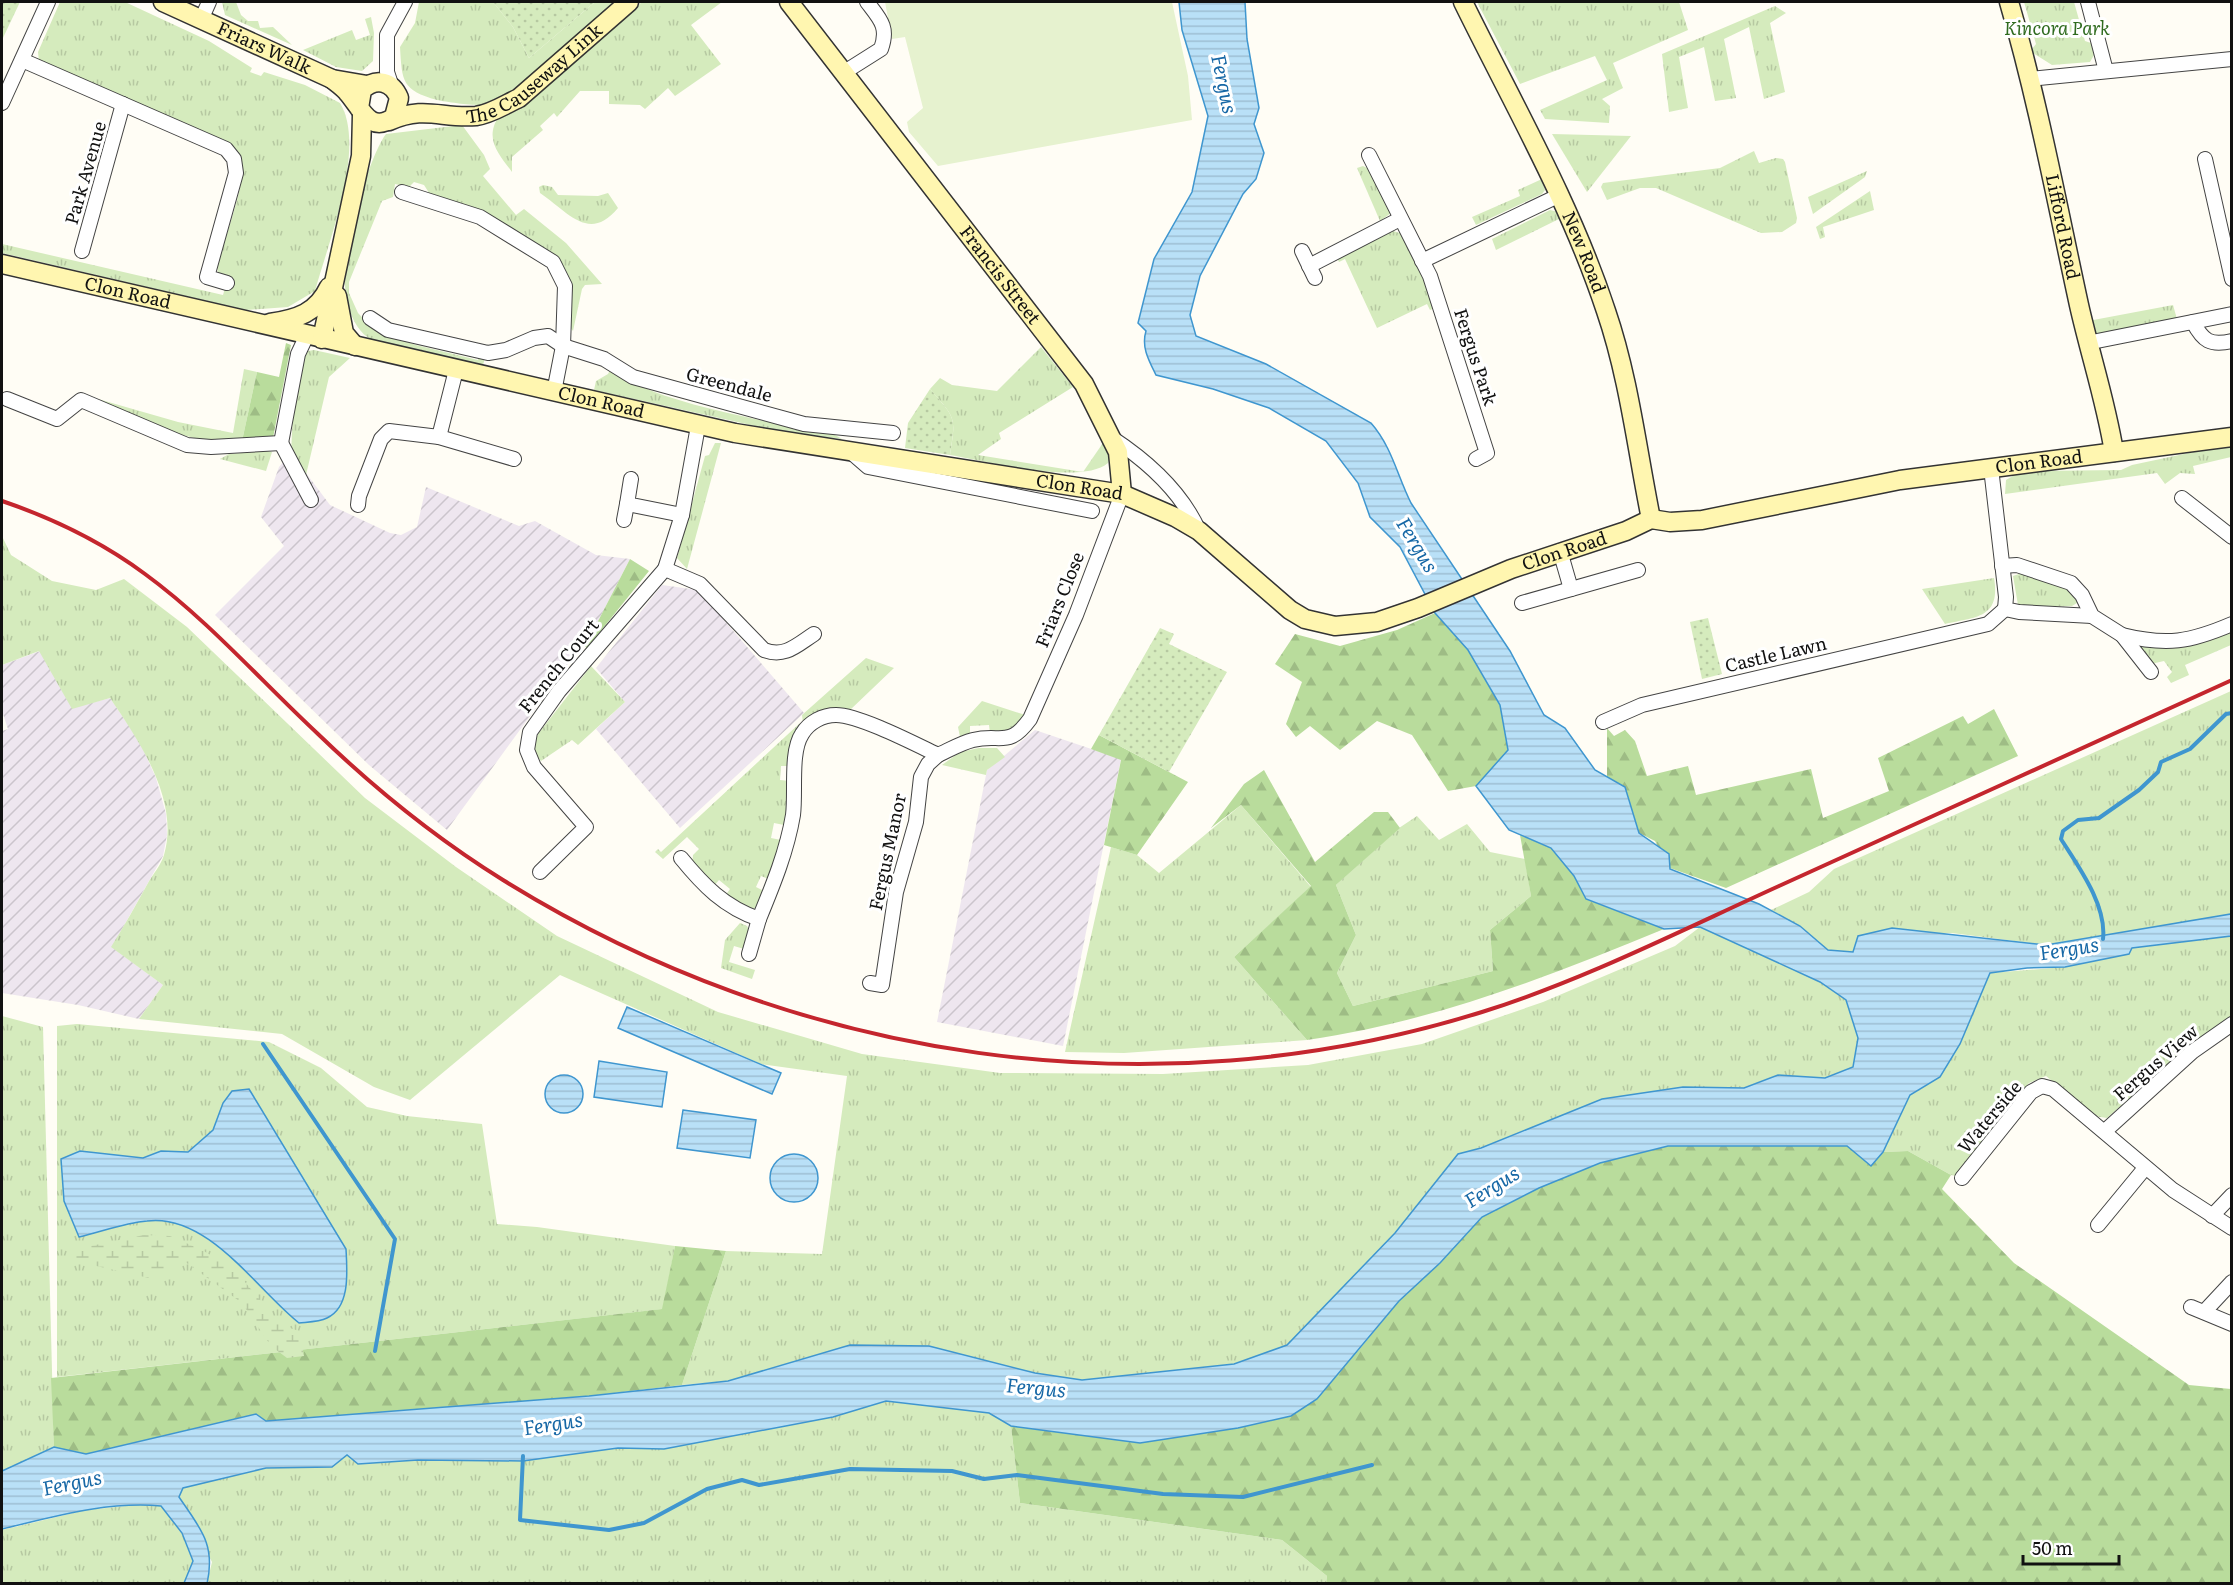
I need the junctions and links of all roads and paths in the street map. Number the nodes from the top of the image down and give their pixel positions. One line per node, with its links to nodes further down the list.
1 (48, 2): 14 (street)
2 (163, 2): 11 (main road, Friars Walk)
3 (209, 2): 11 (street)
4 (405, 2): 12 (street)
5 (629, 2): 24 (main road, The Causeway Link)
6 (789, 2): 16 (main road, Francis Street)
7 (867, 2): 16 (street)
8 (1463, 2): 30 (main road, New Road)
9 (2009, 2): 17 (main road, Lifford Road)
10 (2088, 2): 15 (street)
11 (201, 20): 18 (main road, Friars Walk)
12 (387, 56): 19 (street); 20 (street)
13 (2232, 59): 15 (street)
14 (22, 60): 21 (street); 22 (street, Park Avenue)
15 (2106, 71): 17 (street)
16 (843, 73): 55 (main road, Francis Street)
17 (2030, 79): 45 (main road, Lifford Road)
18 (332, 80): 19 (main road, Friars Walk); 23 (main road, Friars Walk)
19 (370, 84): 20 (main road); 23 (main road)
20 (394, 89): 24 (main road, The Causeway Link); 25 (main road)
21 (2, 103)
22 (123, 104): 32 (street, Park Avenue); 38 (street, Park Avenue)
23 (361, 111): 25 (main road); 27 (main road)
24 (426, 111): 25 (main road, The Causeway Link)
25 (384, 122): 27 (main road)
26 (1369, 155): 31 (street, Fergus Park)
27 (361, 156): 36 (main road)
28 (2205, 159): 37 (street)
29 (402, 192): 47 (street)
30 (1560, 195): 34 (street); 70 (main road, New Road)
31 (1400, 219): 33 (street); 34 (street, Fergus Park)
32 (82, 251)
33 (1302, 251)
34 (1422, 261): 59 (street, Fergus Park)
35 (2, 264): 42 (main road, Clon Road)
36 (337, 267): 42 (main road); 43 (main road); 46 (main road)
37 (2232, 279)
38 (227, 283)
39 (2232, 314): 41 (street)
40 (370, 318): 47 (street, Greendale)
41 (2193, 322): 44 (street); 45 (street)
42 (259, 324): 43 (main road, Clon Road)
43 (314, 337): 46 (main road, Clon Road); 56 (street)
44 (2232, 341)
45 (2087, 343): 57 (main road, Lifford Road)
46 (355, 346): 48 (main road, Clon Road)
47 (562, 346): 49 (street); 52 (street, Greendale)
48 (456, 370): 49 (main road, Clon Road); 53 (street)
49 (554, 392): 51 (main road, Clon Road)
50 (8, 399): 56 (street)
51 (698, 426): 62 (main road, Clon Road); 69 (street, French Court)
52 (893, 433)
53 (439, 437): 58 (street); 67 (street)
54 (2232, 437): 57 (main road, Clon Road)
55 (1112, 438): 63 (main road, Francis Street); 72 (street)
56 (281, 443): 65 (street)
57 (2114, 452): 60 (main road, Clon Road)
58 (514, 459)
59 (1476, 459)
60 (1991, 468): 70 (main road, Clon Road); 75 (street)
61 (632, 479): 66 (street)
62 (1042, 491): 63 (main road, Clon Road); 68 (street)
63 (1122, 494): 72 (main road, Clon Road); 87 (street, Friars Close)
64 (2182, 498): 73 (street)
65 (311, 500)
66 (627, 504): 69 (street); 71 (street)
67 (358, 505)
68 (1092, 511)
69 (682, 514): 76 (street, French Court)
70 (1651, 519): 74 (main road, Clon Road)
71 (624, 520)
72 (1199, 531): 74 (main road, Clon Road)
73 (2232, 537)
74 (1560, 551): 78 (street)
75 (2002, 566): 80 (street); 81 (street)
76 (665, 569): 83 (street); 89 (street, French Court)
77 (1638, 570): 78 (street)
78 (1571, 589): 79 (street)
79 (1522, 603)
80 (2005, 609): 81 (street); 86 (street, Castle Lawn)
81 (2092, 616): 84 (street)
82 (2232, 624): 84 (street)
83 (814, 634)
84 (2122, 635): 85 (street)
85 (2151, 672)
86 (1603, 722)
87 (938, 755): 90 (street); 92 (street, Fergus Manor)
88 (681, 858): 90 (street)
89 (540, 872)
90 (759, 919): 91 (street)
91 (749, 954)
92 (870, 983)
93 (2232, 1024): 94 (street, Fergus View)
94 (2105, 1131): 95 (street); 96 (street, Waterside)
95 (2145, 1168): 98 (street); 99 (street)
96 (1962, 1178)
97 (2232, 1195): 98 (street)
98 (2212, 1216): 100 (street)
99 (2098, 1225)
100 (2232, 1228)
101 (2232, 1282): 102 (street)
102 (2232, 1324)

